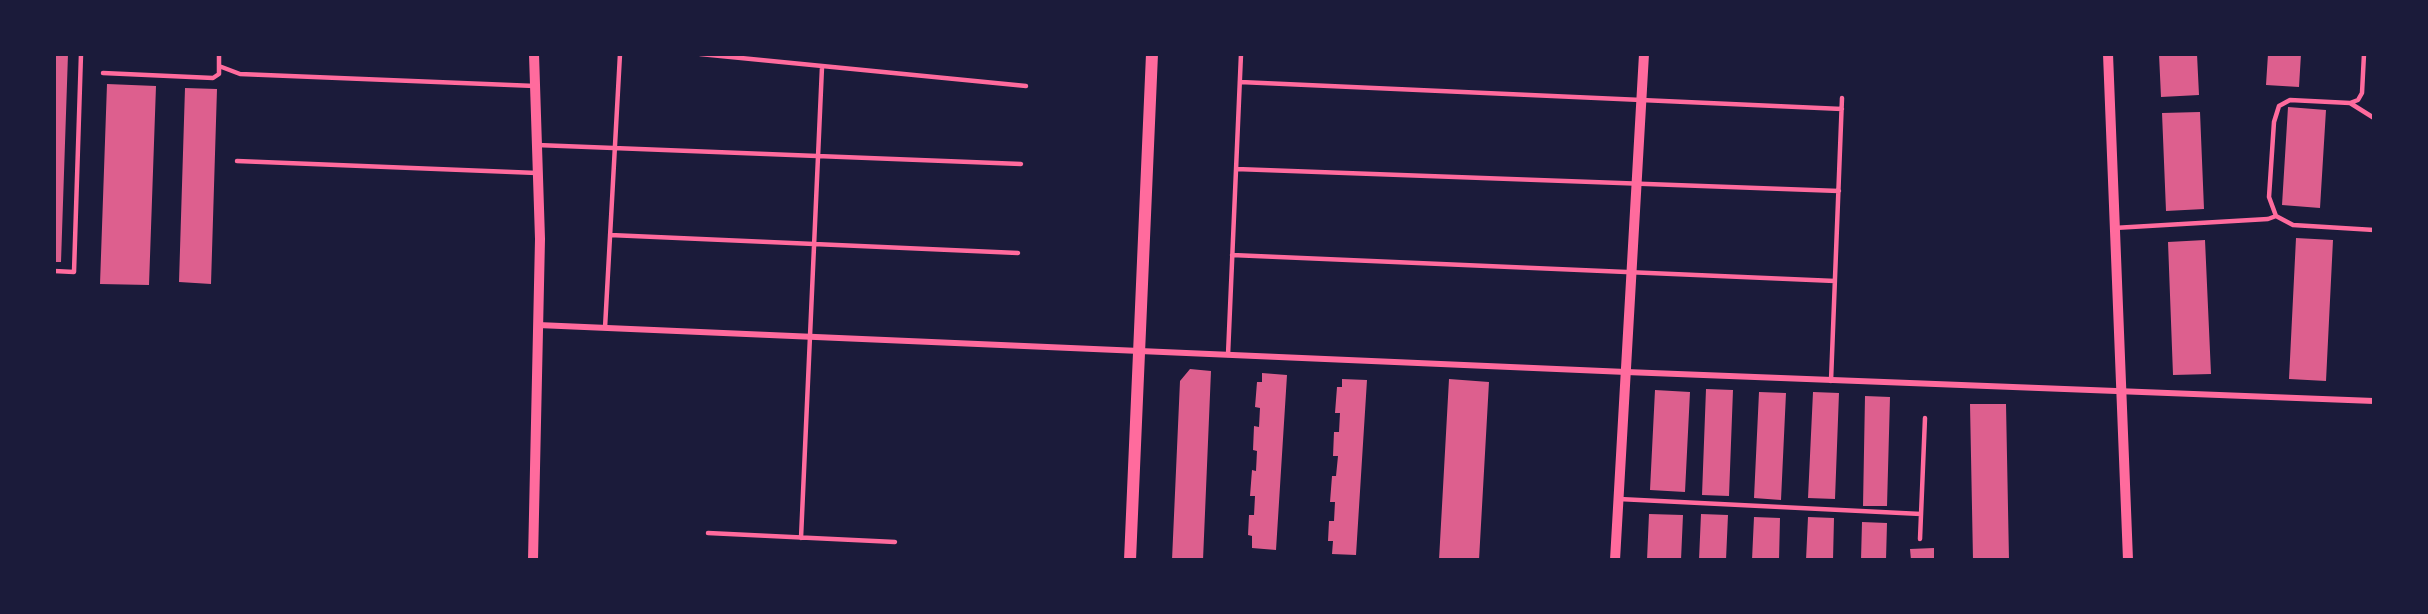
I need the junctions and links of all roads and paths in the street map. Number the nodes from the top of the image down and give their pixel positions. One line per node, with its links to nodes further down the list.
1 (81, 54): 38 (lane)
2 (219, 54): 11 (lane)
3 (534, 54): 15 (street)
4 (620, 54): 23 (lane)
5 (700, 54): 12 (lane)
6 (1152, 54): 44 (main road)
7 (1241, 54): 14 (lane)
8 (1644, 54): 18 (street)
9 (2108, 54): 32 (street)
10 (2364, 54): 19 (lane)
11 (219, 66): 13 (lane); 15 (lane)
12 (822, 67): 16 (lane); 24 (lane)
13 (104, 73)
14 (1240, 82): 18 (lane); 27 (lane)
15 (534, 86): 22 (street)
16 (1026, 86)
17 (1842, 98): 20 (lane)
18 (1642, 100): 20 (lane); 29 (street)
19 (2350, 103): 21 (lane); 31 (lane)
20 (1842, 109): 30 (lane)
21 (2374, 118)
22 (537, 145): 23 (lane); 28 (street)
23 (615, 148): 24 (lane); 34 (lane)
24 (818, 156): 26 (lane); 35 (lane)
25 (237, 161): 28 (lane)
26 (1021, 164)
27 (1236, 169): 29 (lane); 37 (lane)
28 (538, 172): 41 (street)
29 (1637, 184): 30 (lane); 39 (street)
30 (1839, 191): 40 (lane)
31 (2276, 216): 32 (lane); 33 (lane)
32 (2114, 228): 48 (street)
33 (2374, 230)
34 (610, 235): 35 (lane); 42 (lane)
35 (814, 244): 36 (lane); 43 (lane)
36 (1018, 253)
37 (1232, 255): 39 (lane); 45 (lane)
38 (54, 271)
39 (1632, 273): 40 (lane); 46 (street)
40 (1835, 281): 47 (lane)
41 (538, 325): 42 (street); 57 (street)
42 (605, 328): 43 (street)
43 (810, 337): 44 (street); 54 (lane)
44 (1139, 352): 45 (street); 58 (main road)
45 (1228, 356): 46 (street)
46 (1626, 372): 47 (street); 51 (street)
47 (1831, 381): 48 (street)
48 (2121, 392): 49 (street); 60 (street)
49 (2374, 401)
50 (1925, 418): 52 (lane)
51 (1619, 499): 52 (lane); 59 (street)
52 (1921, 514): 55 (lane)
53 (708, 533): 54 (lane)
54 (801, 538): 56 (lane)
55 (1920, 539)
56 (895, 543)
57 (533, 560)
58 (1130, 560)
59 (1615, 560)
60 (2128, 560)

